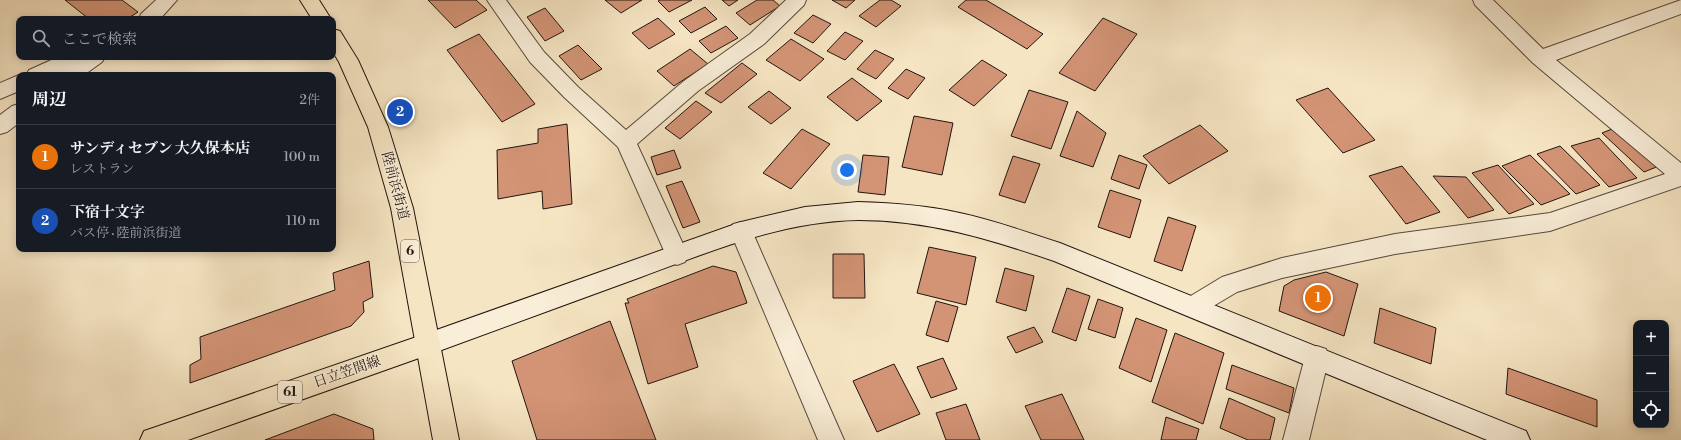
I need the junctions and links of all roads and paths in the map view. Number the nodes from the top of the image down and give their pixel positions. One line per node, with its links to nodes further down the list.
1 (168, 0): 7 (street)
2 (309, 0): 8 (main road)
3 (496, 0): 19 (street)
4 (797, 0): 19 (street)
5 (1482, 0): 10 (street)
6 (1681, 7): 10 (street)
7 (151, 16)
8 (320, 16)
9 (336, 41): 24 (main road, 陸前浜街道 / 6)
10 (1540, 58): 20 (street)
11 (69, 60): 13 (street)
12 (91, 60): 14 (street)
13 (43, 72)
14 (74, 72)
15 (16, 84): 16 (street)
16 (0, 91)
17 (16, 114): 18 (street)
18 (0, 126)
19 (626, 142): 22 (street)
20 (1681, 176): 23 (street)
21 (741, 231): 22 (street); 23 (street); 28 (street)
22 (678, 254): 24 (street)
23 (1192, 307): 25 (street)
24 (428, 344): 26 (main road, 日立笠間線 / 61); 27 (main road, 陸前浜街道 / 6)
25 (1317, 357): 29 (street); 30 (street)
26 (153, 440)
27 (446, 440)
28 (831, 440)
29 (1296, 440)
30 (1517, 440)

